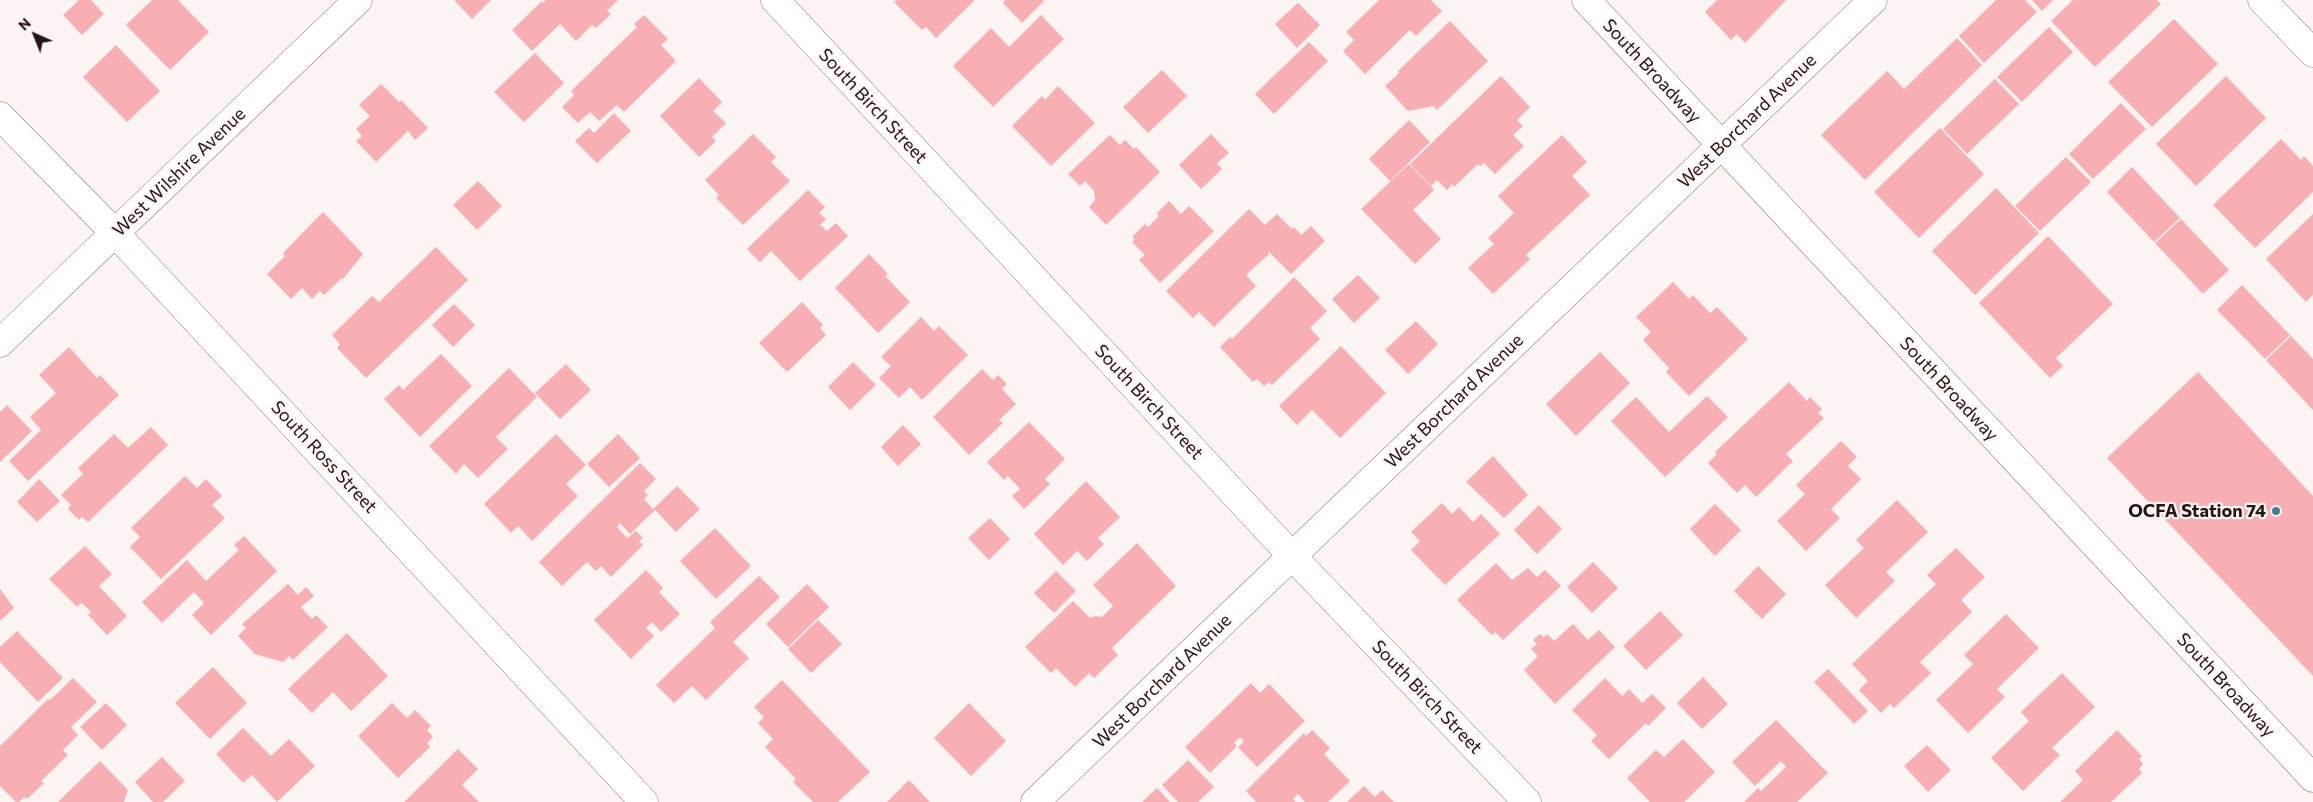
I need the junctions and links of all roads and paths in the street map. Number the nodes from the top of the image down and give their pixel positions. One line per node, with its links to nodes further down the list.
1 (358, 0): 9 (street, West Wilshire Avenue)
2 (775, 0): 11 (street, South Birch Street)
3 (1586, 0): 8 (street, South Broadway)
4 (1873, 0): 8 (street, West Borchard Avenue)
5 (2262, 0): 6 (street)
6 (2313, 52)
7 (0, 116): 9 (street, South Ross Street)
8 (1721, 145): 11 (street, West Borchard Avenue); 12 (street, South Broadway)
9 (115, 232): 10 (street, West Wilshire Avenue); 13 (street, South Ross Street)
10 (0, 343)
11 (1292, 556): 14 (street, West Borchard Avenue); 15 (street, South Birch Street)
12 (2313, 778)
13 (644, 802)
14 (1035, 802)
15 (1526, 802)

